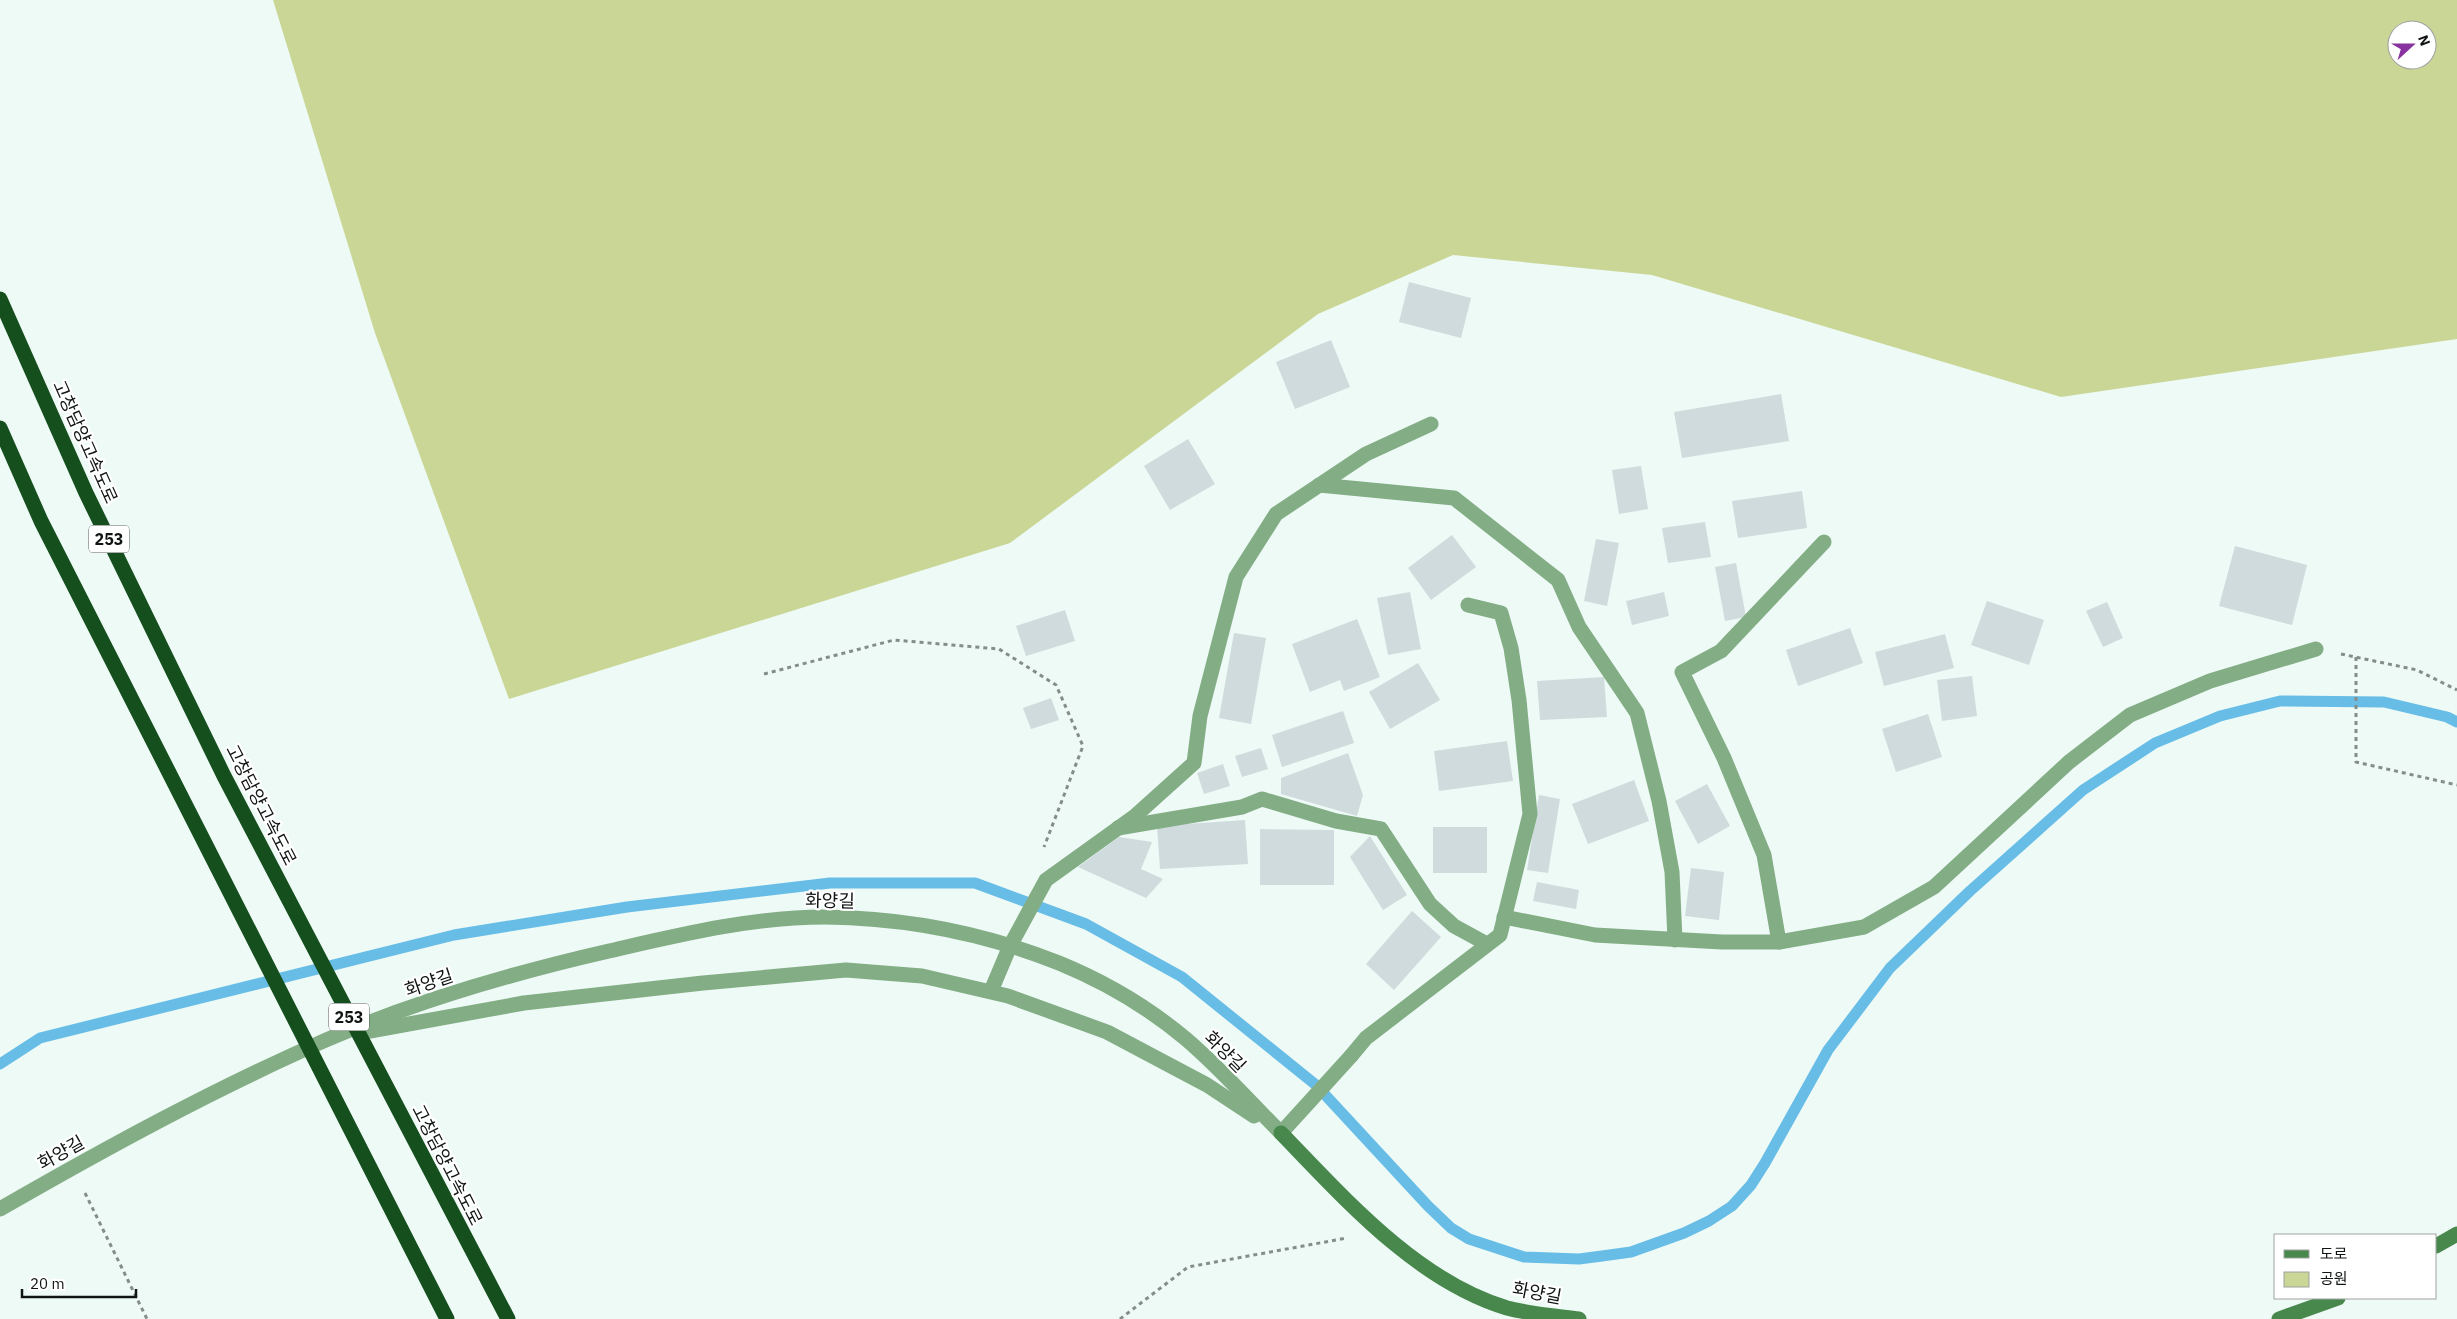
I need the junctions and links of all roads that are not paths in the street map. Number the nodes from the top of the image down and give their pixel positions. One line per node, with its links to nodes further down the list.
1 (0, 299): 22 (highway, 고창담양고속도로 / 253)
2 (1431, 424): 4 (street)
3 (0, 428): 21 (highway, 253)
4 (1319, 485): 8 (street); 10 (street)
5 (1824, 542): 11 (street)
6 (1468, 605): 9 (street)
7 (2316, 649): 11 (street)
8 (1118, 828): 12 (street); 13 (street)
9 (1504, 917): 10 (street); 12 (street)
10 (1675, 940): 11 (street)
11 (1779, 942)
12 (1487, 944): 16 (street)
13 (1010, 946): 14 (street); 15 (street, 화양길); 16 (street, 화양길)
14 (990, 991): 15 (street, 화양길); 16 (street, 화양길)
15 (330, 1039): 17 (street, 화양길)
16 (1281, 1134): 23 (street, 화양길)
17 (0, 1209)
18 (2457, 1234): 19 (street)
19 (2437, 1245)
20 (2335, 1299): 24 (street)
21 (447, 1319)
22 (508, 1319)
23 (1579, 1319)
24 (2279, 1319)

